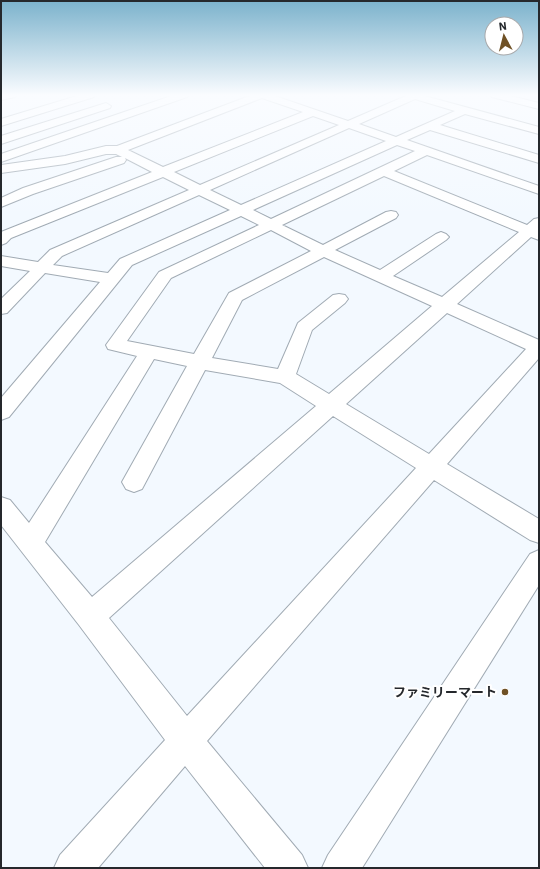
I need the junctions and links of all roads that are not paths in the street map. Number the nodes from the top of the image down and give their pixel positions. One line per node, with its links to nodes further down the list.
1 (14, 136): 9 (street)
2 (65, 136): 14 (street)
3 (166, 136): 13 (street)
4 (254, 136): 19 (street)
5 (323, 136): 20 (street)
6 (382, 136): 10 (street)
7 (409, 136): 10 (street)
8 (462, 136): 15 (street)
9 (1, 140)
10 (397, 141): 12 (street); 23 (street)
11 (74, 146): 16 (street)
12 (426, 151): 18 (street); 21 (street)
13 (125, 153): 16 (street); 19 (street); 22 (street)
14 (1, 158)
15 (539, 159)
16 (21, 167): 17 (street)
17 (1, 169)
18 (383, 171): 25 (street); 26 (street)
19 (163, 172): 20 (street); 27 (street)
20 (200, 190): 23 (street); 31 (street)
21 (539, 190)
22 (1, 203)
23 (241, 210): 25 (street); 33 (street)
24 (391, 215): 29 (street)
25 (270, 225): 29 (street); 38 (street)
26 (536, 229): 35 (street)
27 (3, 236)
28 (441, 237): 32 (street)
29 (324, 251): 32 (street); 39 (street)
30 (1, 261): 31 (street)
31 (42, 268): 33 (street); 36 (street)
32 (381, 276): 35 (street)
33 (111, 280): 42 (street)
34 (339, 299): 40 (street)
35 (445, 305): 37 (street); 41 (street)
36 (1, 309)
37 (539, 346): 43 (street)
38 (149, 352): 39 (street); 47 (street)
39 (199, 362): 40 (street); 44 (street)
40 (285, 377): 41 (street)
41 (330, 406): 43 (street); 49 (street)
42 (1, 412)
43 (432, 466): 46 (street); 50 (street)
44 (134, 482)
45 (1, 507): 47 (street)
46 (539, 532)
47 (31, 543): 49 (street)
48 (539, 562): 53 (street)
49 (90, 617): 50 (street)
50 (186, 741): 51 (street); 52 (street)
51 (73, 868)
52 (290, 868)
53 (341, 868)

